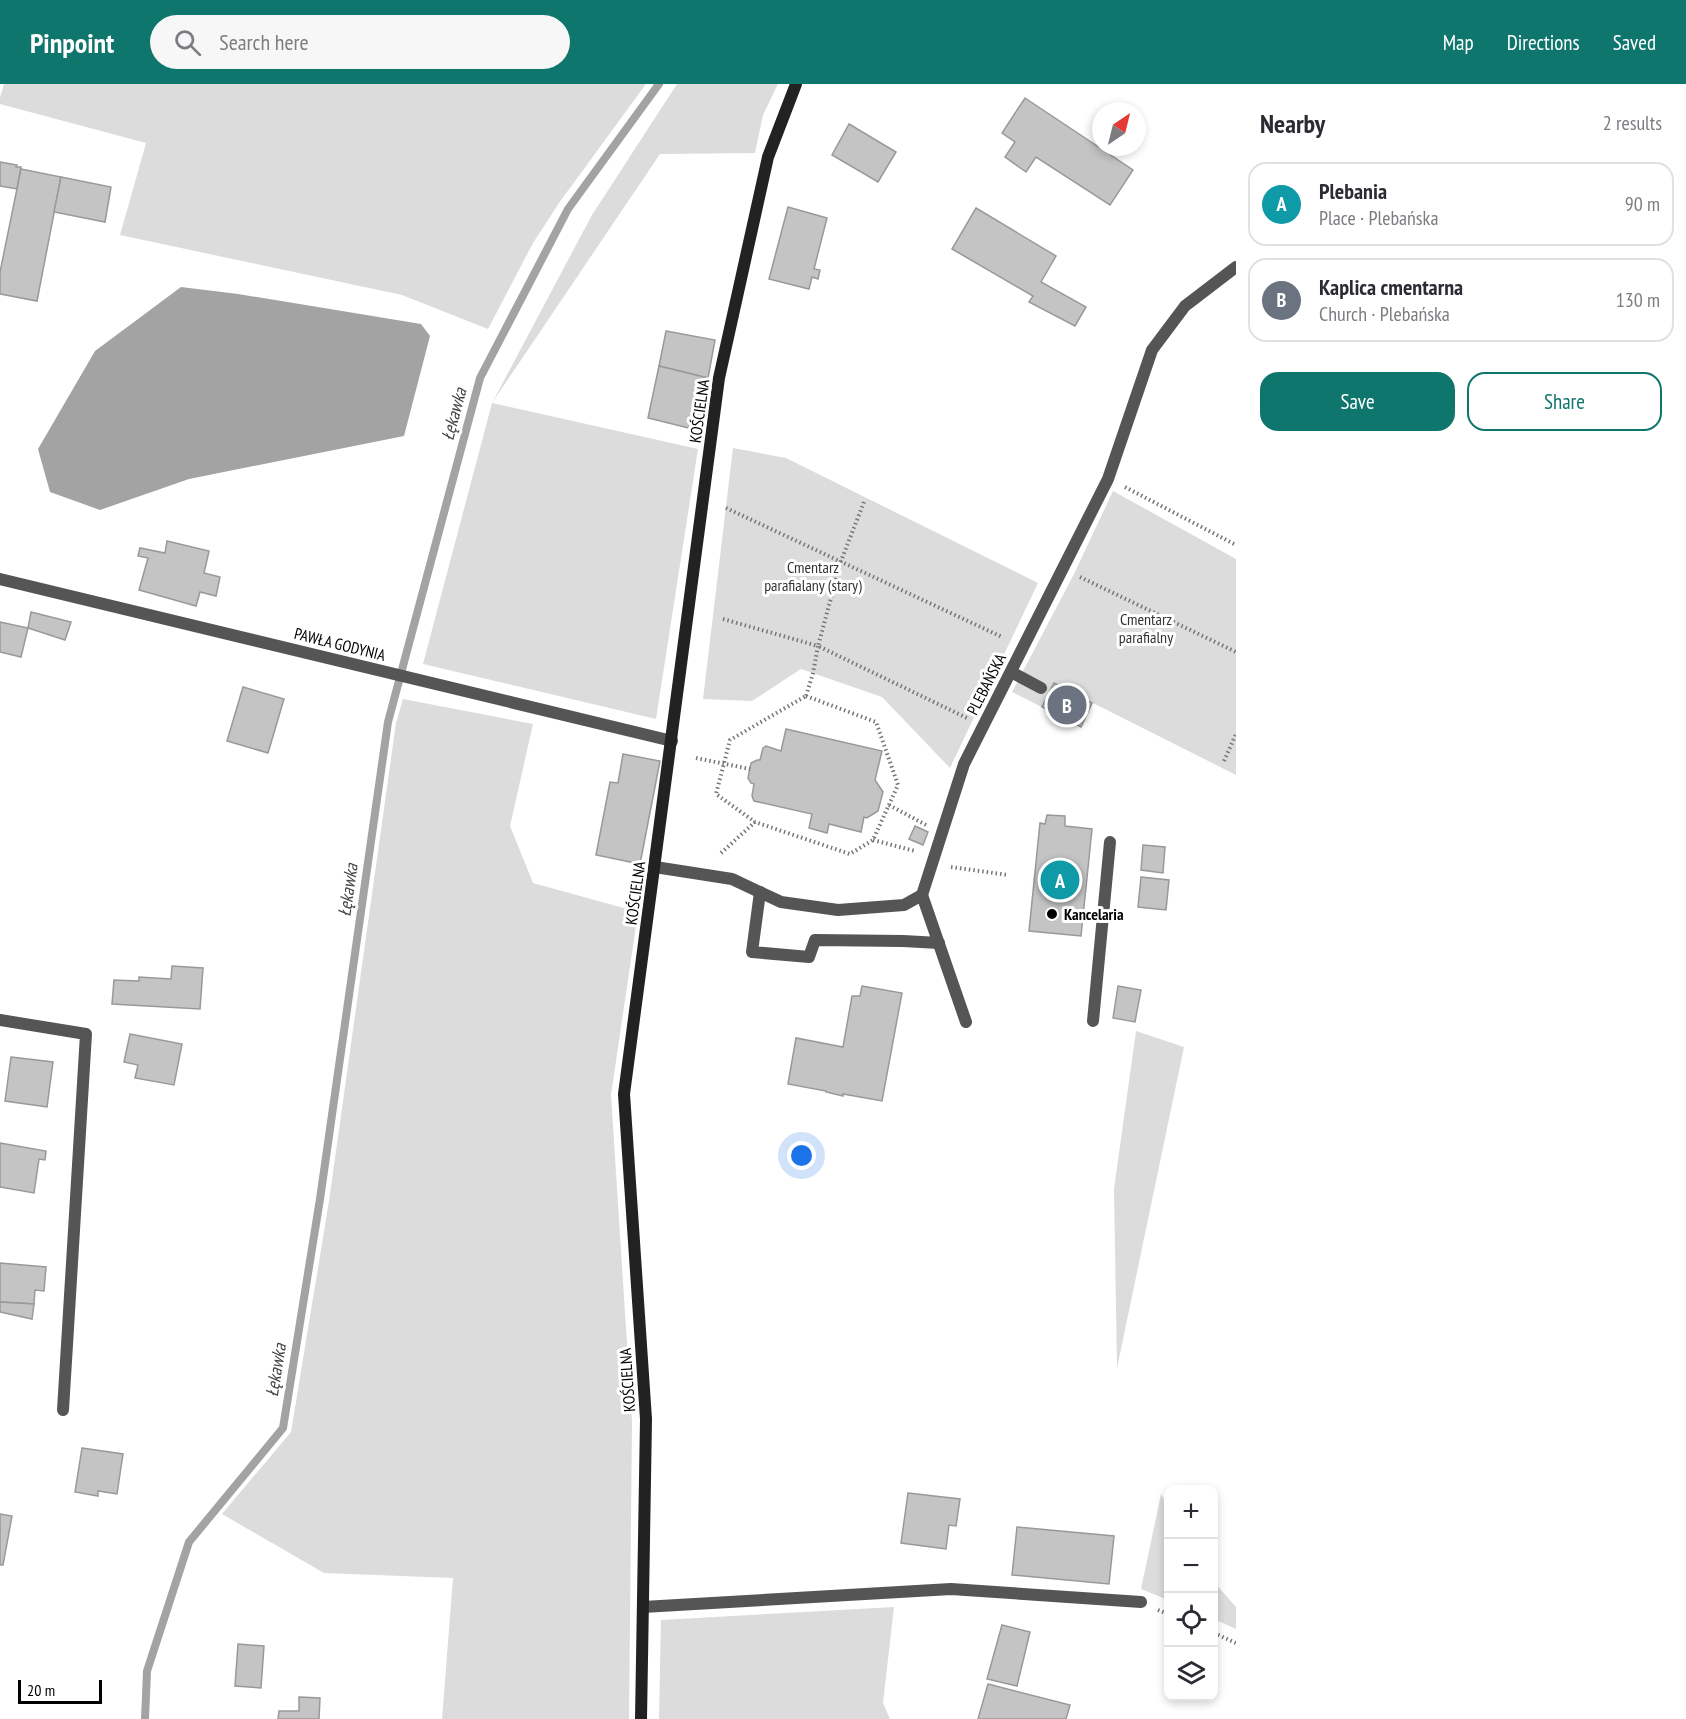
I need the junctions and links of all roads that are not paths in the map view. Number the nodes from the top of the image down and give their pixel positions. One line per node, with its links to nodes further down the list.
1 (796, 84): 6 (street, KOŚCIELNA)
2 (1236, 267): 4 (street, PLEBAŃSKA)
3 (0, 579): 6 (street, PAWŁA GODYNIA)
4 (1011, 672): 5 (street); 10 (street, PLEBAŃSKA)
5 (1041, 688)
6 (672, 741): 8 (street, KOŚCIELNA)
7 (1110, 842): 13 (street)
8 (655, 867): 9 (street); 17 (street, KOŚCIELNA)
9 (759, 892): 10 (street); 11 (street)
10 (922, 895): 11 (street)
11 (939, 943): 14 (street)
12 (0, 1020): 15 (street)
13 (1093, 1021)
14 (966, 1022)
15 (63, 1410)
16 (1141, 1602): 17 (street)
17 (643, 1607): 18 (street, KOŚCIELNA)
18 (641, 1719)

